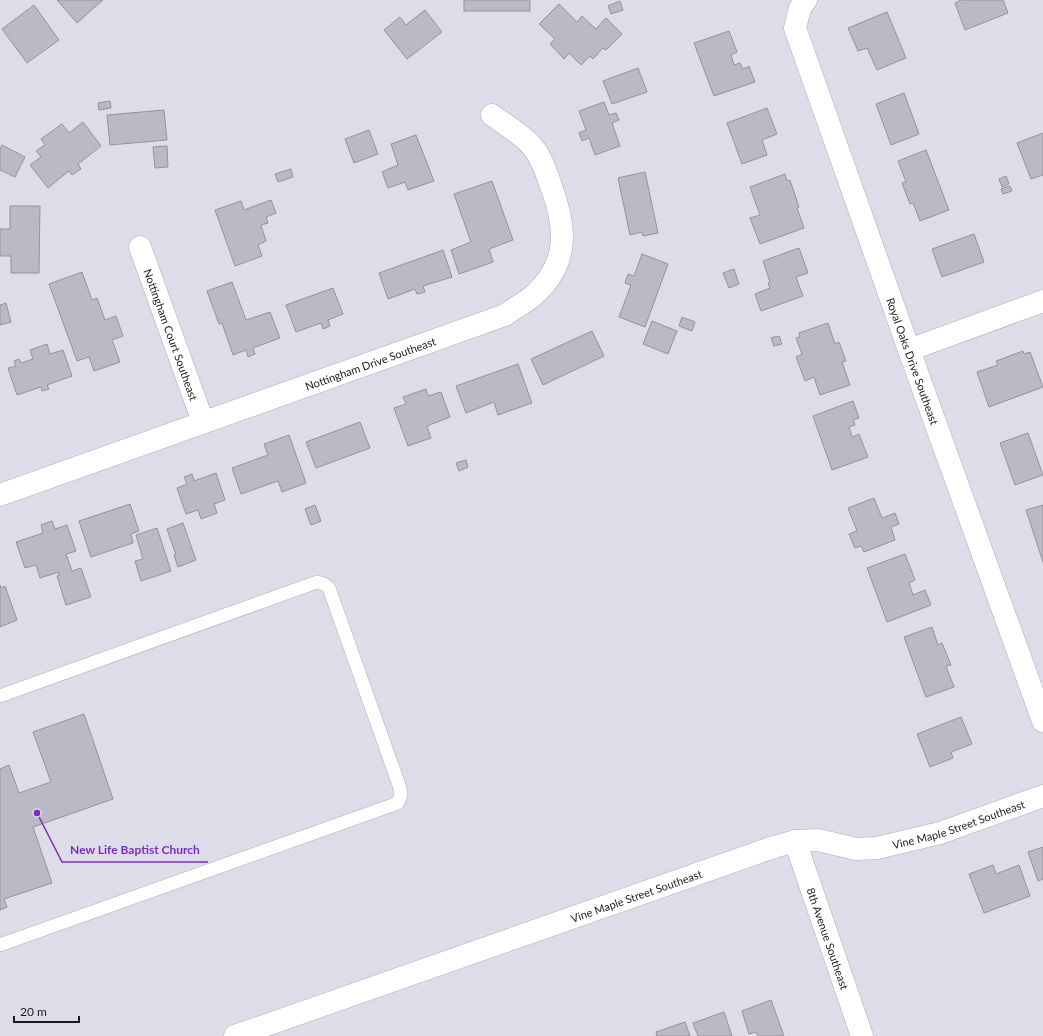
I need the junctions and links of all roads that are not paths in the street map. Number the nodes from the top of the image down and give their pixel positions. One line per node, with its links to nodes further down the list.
1 (806, 0): 5 (street, Royal Oaks Drive Southeast)
2 (492, 115): 6 (street, Nottingham Drive Southeast)
3 (140, 247): 6 (street, Nottingham Court Southeast)
4 (1043, 301): 5 (street)
5 (909, 350): 9 (street, Royal Oaks Drive Southeast)
6 (203, 422): 7 (street, Nottingham Drive Southeast)
7 (0, 495)
8 (0, 696): 12 (lane)
9 (1043, 721)
10 (1043, 796): 11 (street, Vine Maple Street Southeast)
11 (795, 841): 13 (street, Vine Maple Street Southeast); 14 (street, 8th Avenue Southeast)
12 (0, 945)
13 (235, 1036)
14 (862, 1036)

